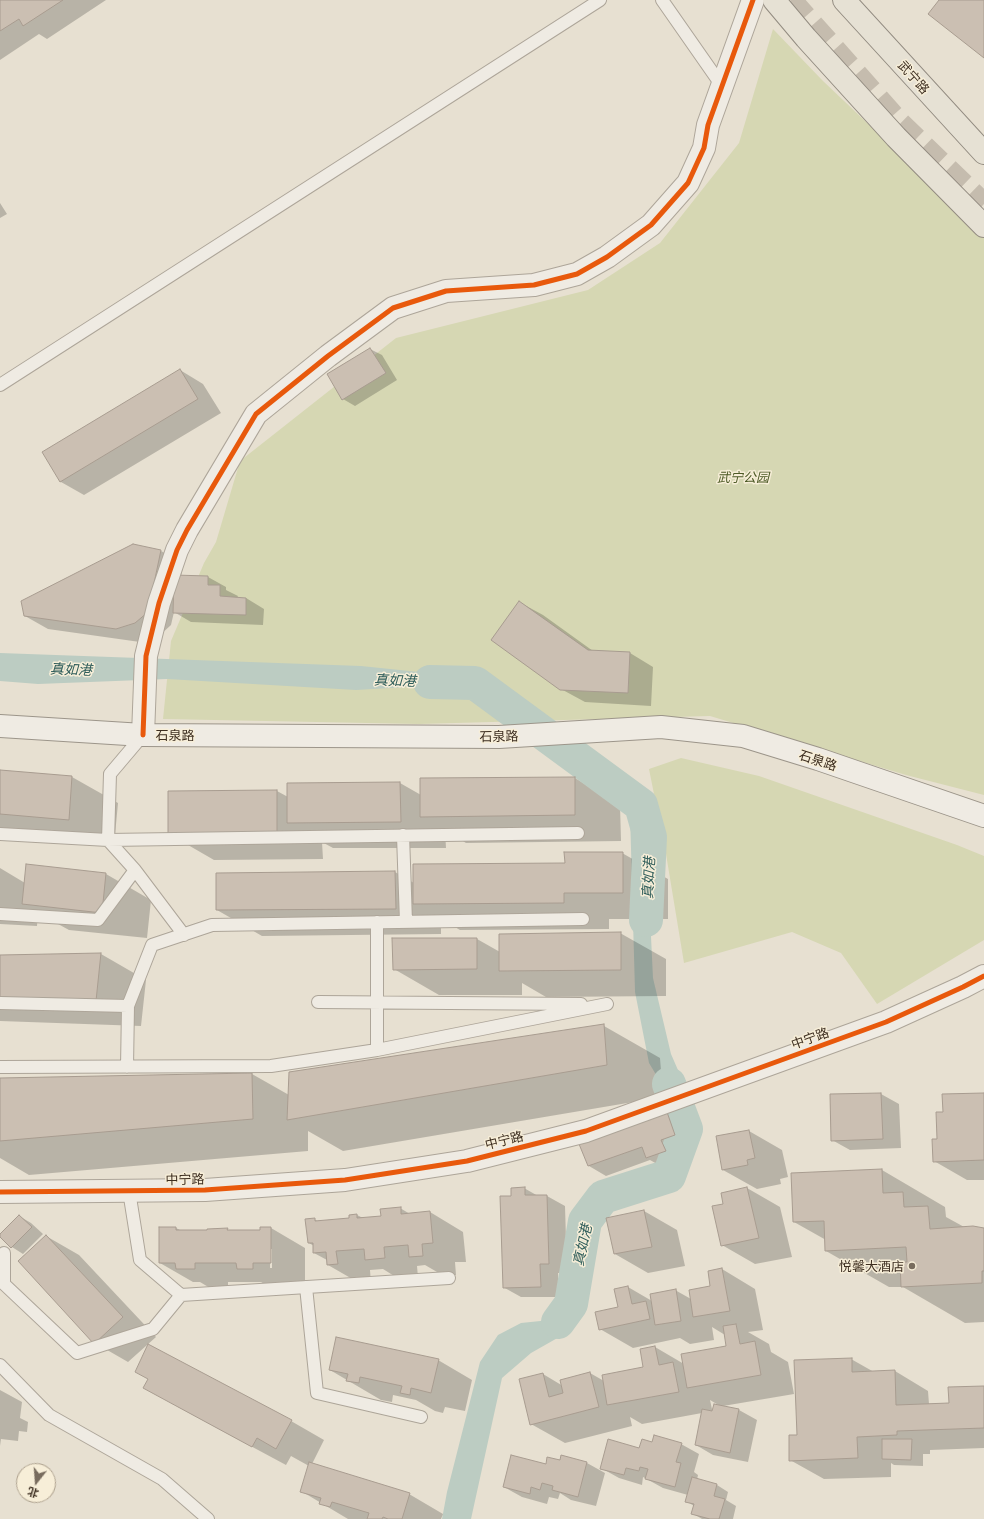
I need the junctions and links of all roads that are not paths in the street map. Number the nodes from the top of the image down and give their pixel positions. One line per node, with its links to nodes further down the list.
1 (600, 0): 9 (lane)
2 (662, 0): 6 (lane)
3 (753, 0): 6 (street)
4 (774, 0): 8 (main road)
5 (844, 0): 7 (main road, 武宁路)
6 (722, 86): 11 (street)
7 (984, 153)
8 (984, 226)
9 (0, 385)
10 (0, 726): 11 (street, 石泉路)
11 (143, 735): 12 (street, 石泉路); 16 (lane)
12 (984, 816)
13 (578, 833): 15 (lane)
14 (0, 834): 16 (lane)
15 (403, 835): 16 (lane); 21 (lane)
16 (108, 840): 17 (lane)
17 (135, 870): 18 (lane); 22 (lane)
18 (0, 914)
19 (583, 919): 21 (lane)
20 (377, 922): 21 (lane); 22 (lane); 26 (lane)
21 (406, 922)
22 (184, 935): 27 (lane)
23 (984, 976): 31 (street, 中宁路)
24 (318, 1002): 26 (lane)
25 (0, 1003): 27 (lane)
26 (377, 1003): 28 (lane); 28 (lane)
27 (128, 1006): 29 (lane)
28 (377, 1050): 29 (lane)
29 (127, 1066): 30 (lane)
30 (0, 1067)
31 (129, 1191): 32 (street, 中宁路); 36 (lane)
32 (0, 1192)
33 (4, 1253): 36 (lane)
34 (449, 1278): 35 (lane)
35 (306, 1287): 36 (lane); 38 (lane)
36 (182, 1295)
37 (0, 1365): 39 (lane)
38 (421, 1417)
39 (208, 1519)

